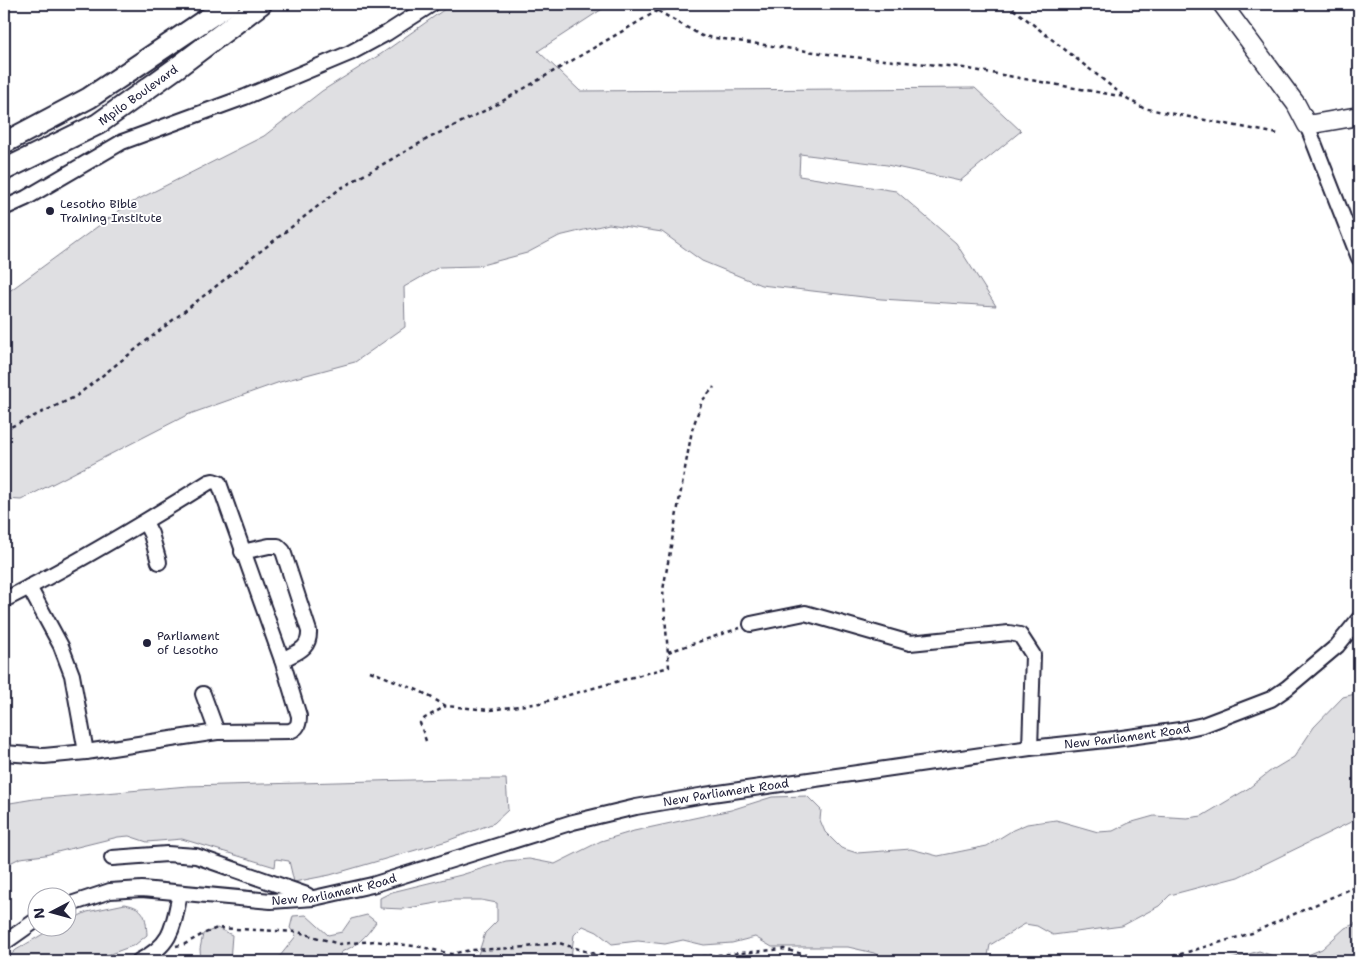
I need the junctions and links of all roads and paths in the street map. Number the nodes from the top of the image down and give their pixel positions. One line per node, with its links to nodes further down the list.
1 (229, 4): 12 (highway, Mpilo Boulevard)
2 (261, 4): 13 (highway, Mpilo Boulevard)
3 (432, 4): 14 (street)
4 (694, 4): 7 (path)
5 (1007, 4): 8 (path)
6 (1222, 4): 10 (main road)
7 (657, 11): 8 (path); 17 (path)
8 (1125, 97): 11 (path)
9 (1359, 116): 10 (main road)
10 (1307, 125): 15 (street)
11 (1278, 134)
12 (4, 143)
13 (4, 170)
14 (4, 208)
15 (1359, 258)
16 (714, 387): 25 (path)
17 (4, 430)
18 (145, 522): 19 (street); 20 (street); 21 (street)
19 (242, 552): 26 (street); 26 (street)
20 (159, 562)
21 (29, 587): 22 (street); 34 (street)
22 (4, 600)
23 (1359, 619): 32 (street, New Parliament Road)
24 (751, 624): 25 (path); 32 (street)
25 (668, 652): 29 (path)
26 (282, 660): 30 (street)
27 (370, 671): 29 (path)
28 (203, 694): 30 (street)
29 (446, 706): 31 (path)
30 (217, 732): 34 (street)
31 (426, 741)
32 (1030, 748): 38 (street, New Parliament Road)
33 (4, 752): 34 (street)
34 (86, 752)
35 (112, 858): 38 (street)
36 (1359, 885): 45 (path)
37 (180, 893): 38 (street, New Parliament Road); 39 (street, New Parliament Road); 42 (street)
38 (314, 898)
39 (78, 902)
40 (28, 926): 41 (street)
41 (4, 942)
42 (166, 942): 43 (street); 44 (path)
43 (139, 961)
44 (828, 961)
45 (1157, 961)

